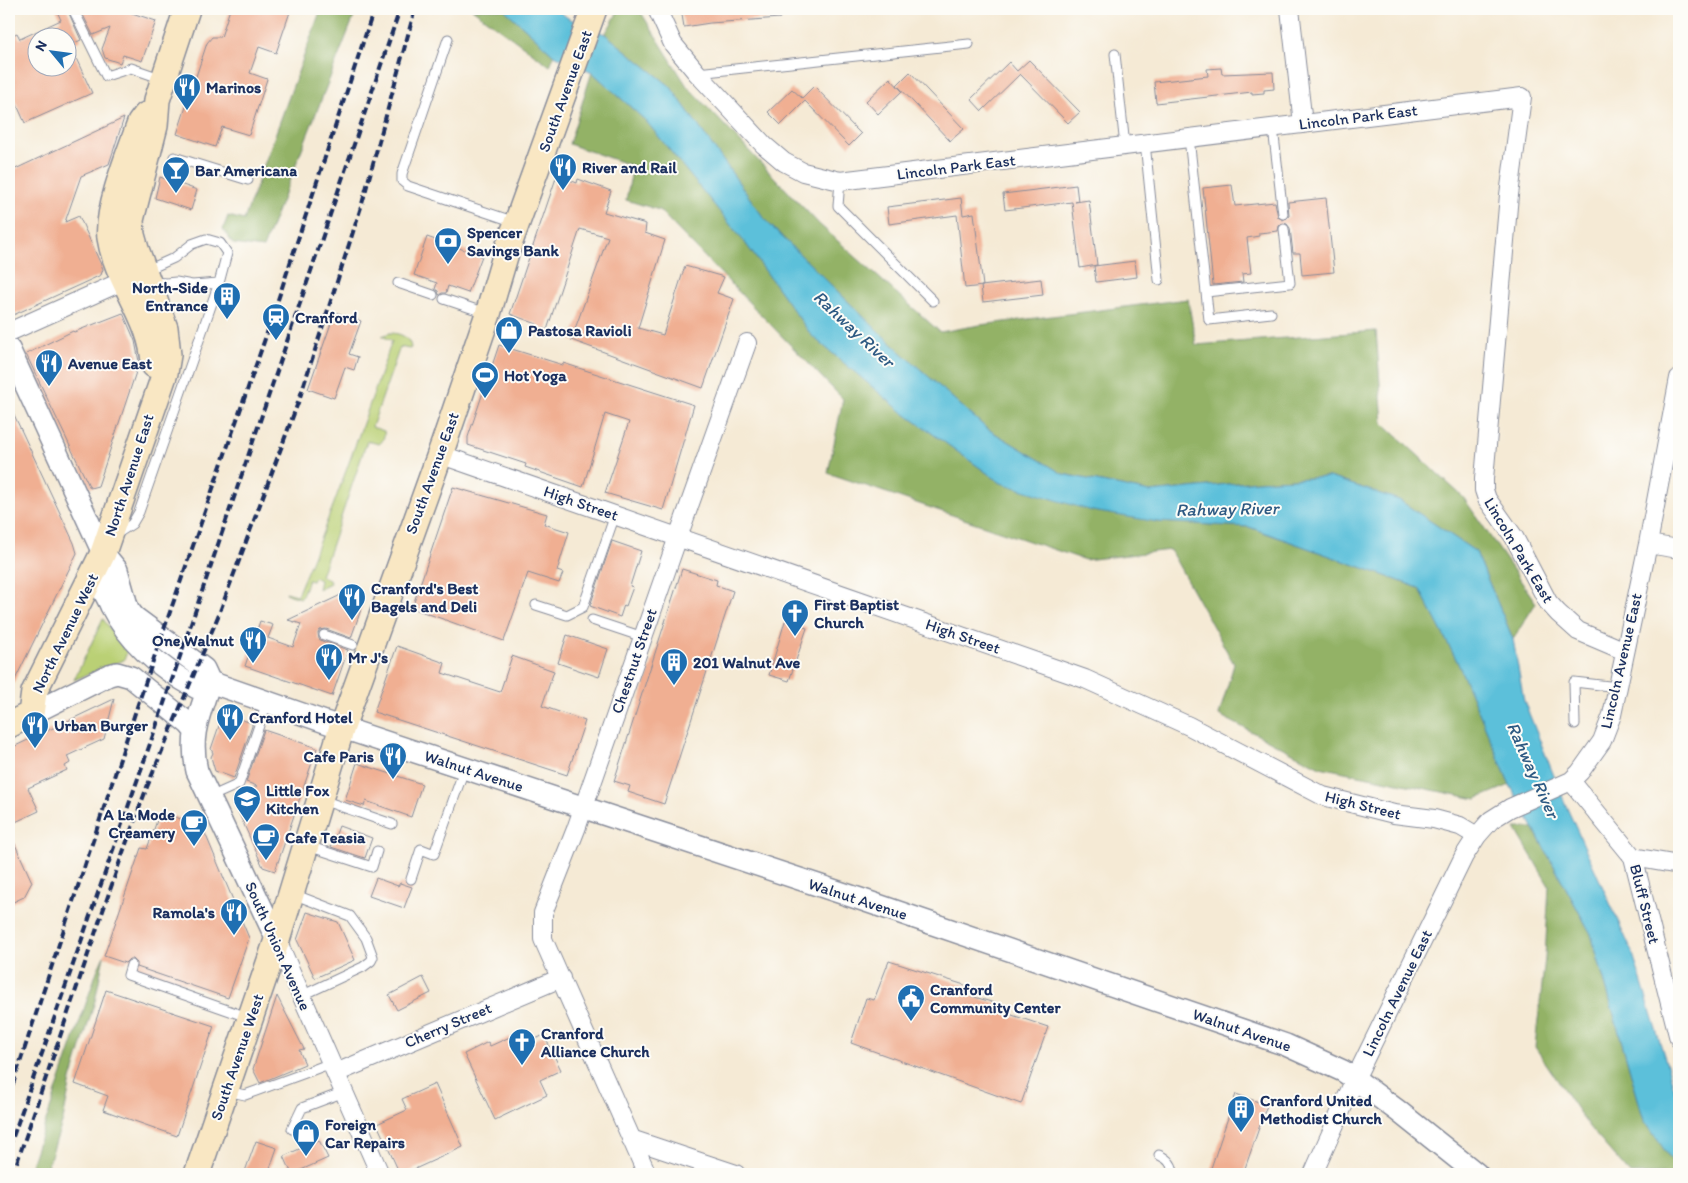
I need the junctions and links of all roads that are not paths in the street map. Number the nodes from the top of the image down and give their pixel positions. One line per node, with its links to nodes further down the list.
1 (73, 9): 10 (lane)
2 (187, 9): 10 (main road, North Avenue East)
3 (594, 9): 20 (main road, South Avenue East)
4 (657, 9): 9 (street, Lincoln Park East)
5 (1290, 9): 11 (street)
6 (448, 40): 20 (lane)
7 (969, 44): 9 (lane)
8 (1115, 54): 15 (lane)
9 (697, 73): 18 (street, Lincoln Park East)
10 (161, 89): 22 (main road, North Avenue East)
11 (1303, 124): 12 (street, Lincoln Park East); 47 (street, Lincoln Park East)
12 (1273, 128): 13 (street, Lincoln Park East); 19 (lane)
13 (1189, 138): 14 (street, Lincoln Park East); 26 (lane)
14 (1145, 144): 15 (street, Lincoln Park East); 23 (lane)
15 (1125, 146): 18 (street, Lincoln Park East)
16 (174, 157): 17 (lane)
17 (248, 180)
18 (840, 181): 29 (lane)
19 (1282, 214)
20 (517, 222): 31 (main road, South Avenue East)
21 (1284, 229): 26 (lane)
22 (139, 278): 24 (lane); 24 (lane); 32 (street); 40 (main road, North Avenue East)
23 (1159, 280)
24 (219, 283): 40 (lane)
25 (398, 283): 27 (lane)
26 (1206, 292): 30 (lane)
27 (433, 295)
28 (444, 299): 31 (lane)
29 (933, 301)
30 (1271, 313)
31 (488, 314): 36 (main road, South Avenue East)
32 (9, 332)
33 (747, 343): 38 (street, Chestnut Street)
34 (9, 349): 40 (street)
35 (1679, 378): 39 (street, Lincoln Avenue East)
36 (440, 454): 37 (street, High Street); 55 (main road, South Avenue East)
37 (615, 515): 38 (street, High Street); 42 (lane)
38 (678, 537): 45 (street, Chestnut Street); 62 (street, High Street)
39 (1648, 544): 41 (street); 47 (street, Lincoln Avenue East)
40 (106, 546): 48 (street); 51 (main road, North Avenue West)
41 (1679, 549)
42 (536, 605)
43 (592, 620): 45 (lane)
44 (324, 635): 46 (lane)
45 (643, 637): 60 (street, Chestnut Street)
46 (353, 645)
47 (1625, 651): 49 (street, Lincoln Avenue East)
48 (210, 682): 50 (street, Walnut Avenue); 54 (street, South Union Avenue)
49 (1618, 687): 52 (lane); 57 (street, Lincoln Avenue East)
50 (267, 702): 55 (street, Walnut Avenue); 58 (lane)
51 (31, 714): 53 (main road); 54 (street)
52 (1576, 724)
53 (9, 725)
54 (188, 725): 58 (street, South Union Avenue)
55 (342, 727): 56 (street, Walnut Avenue); 59 (main road, South Avenue East)
56 (465, 768): 60 (street, Walnut Avenue); 67 (lane)
57 (1568, 783): 62 (street, Lincoln Avenue East); 65 (street)
58 (210, 798): 69 (street, South Union Avenue)
59 (320, 799): 61 (lane); 63 (main road, South Avenue East)
60 (584, 807): 71 (street, Chestnut Street); 76 (street, Walnut Avenue)
61 (392, 824)
62 (1477, 836): 76 (street, Lincoln Avenue East)
63 (306, 845): 64 (lane); 68 (main road, South Avenue East)
64 (377, 851)
65 (1633, 857): 66 (street); 74 (street, Bluff Street)
66 (1679, 865)
67 (410, 879)
68 (291, 893): 69 (main road, South Avenue East); 72 (lane)
69 (277, 940): 72 (street, South Union Avenue); 73 (main road, South Avenue West)
70 (131, 966): 73 (lane)
71 (561, 978): 75 (street, Cherry Street); 80 (street, Chestnut Street)
72 (301, 996): 75 (street, South Union Avenue)
73 (250, 1018): 78 (main road, South Avenue West)
74 (1679, 1039)
75 (333, 1068): 77 (street, South Union Avenue); 78 (lane)
76 (1354, 1079): 87 (street, Lincoln Avenue East); 88 (street, Walnut Avenue)
77 (344, 1092): 79 (lane); 83 (street, South Union Avenue)
78 (235, 1093): 82 (main road, South Avenue West)
79 (292, 1129)
80 (632, 1139): 84 (street, Chestnut Street); 85 (street)
81 (1159, 1155): 86 (lane)
82 (197, 1174)
83 (380, 1174)
84 (647, 1174)
85 (736, 1174)
86 (1172, 1174)
87 (1313, 1174)
88 (1477, 1174)

